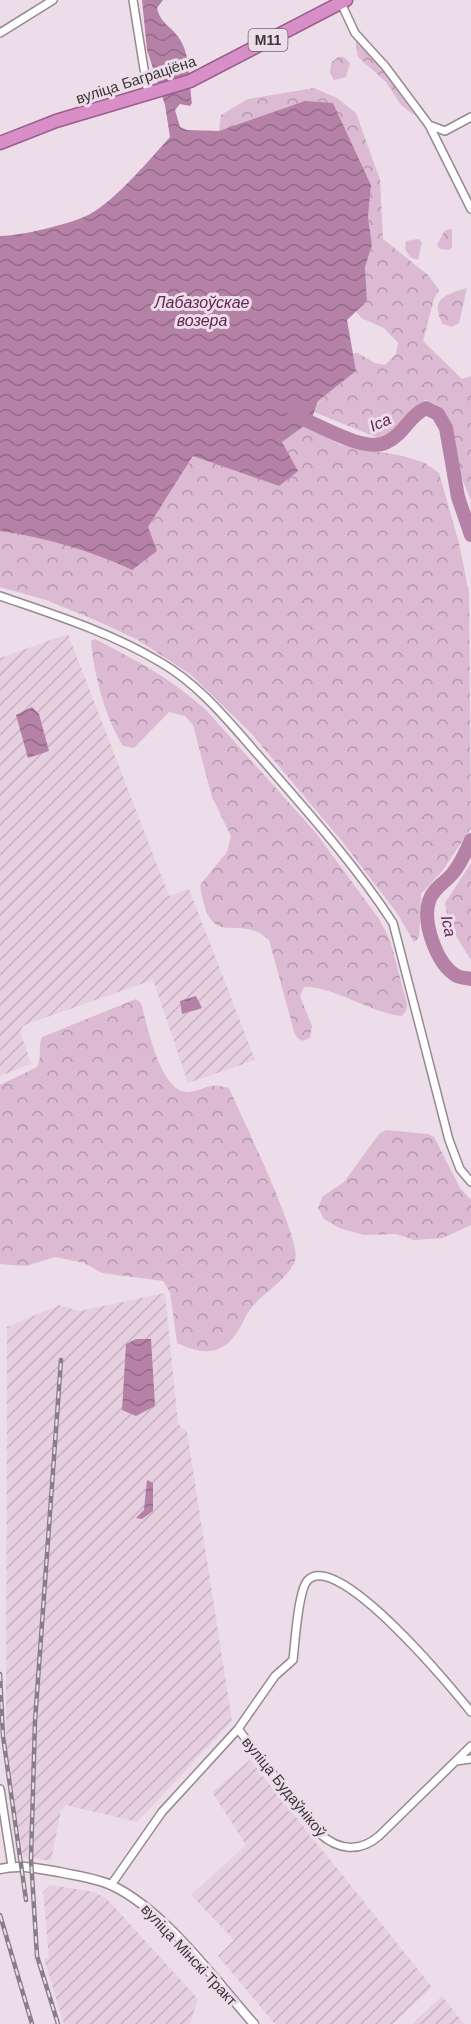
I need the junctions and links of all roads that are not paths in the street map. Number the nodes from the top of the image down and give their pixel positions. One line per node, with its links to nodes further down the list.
1 (53, 0): 4 (street)
2 (133, 0): 5 (street)
3 (343, 1): 5 (highway, вуліца Баграціёна / М11); 7 (street, вуліца Баграціёна)
4 (0, 33)
5 (153, 92): 8 (highway, вуліца Баграціёна / М11)
6 (471, 117): 7 (street)
7 (429, 125): 9 (street, вуліца Баграціёна)
8 (0, 143)
9 (471, 209)
10 (0, 596): 11 (street)
11 (471, 1182)
12 (471, 1712): 13 (street, вуліца Будаўнікоў)
13 (238, 1728): 16 (street, вуліца Будаўнікоў); 20 (street, вуліца Будаўнікоў)
14 (471, 1746): 16 (street, вуліца Будаўнікоў)
15 (471, 1759): 16 (street)
16 (455, 1761)
17 (0, 1790): 18 (street)
18 (12, 1866): 19 (street); 20 (street, вуліца Мінскі Тракт)
19 (0, 1869)
20 (111, 1885): 21 (street, вуліца Мінскі Тракт)
21 (254, 2024)

